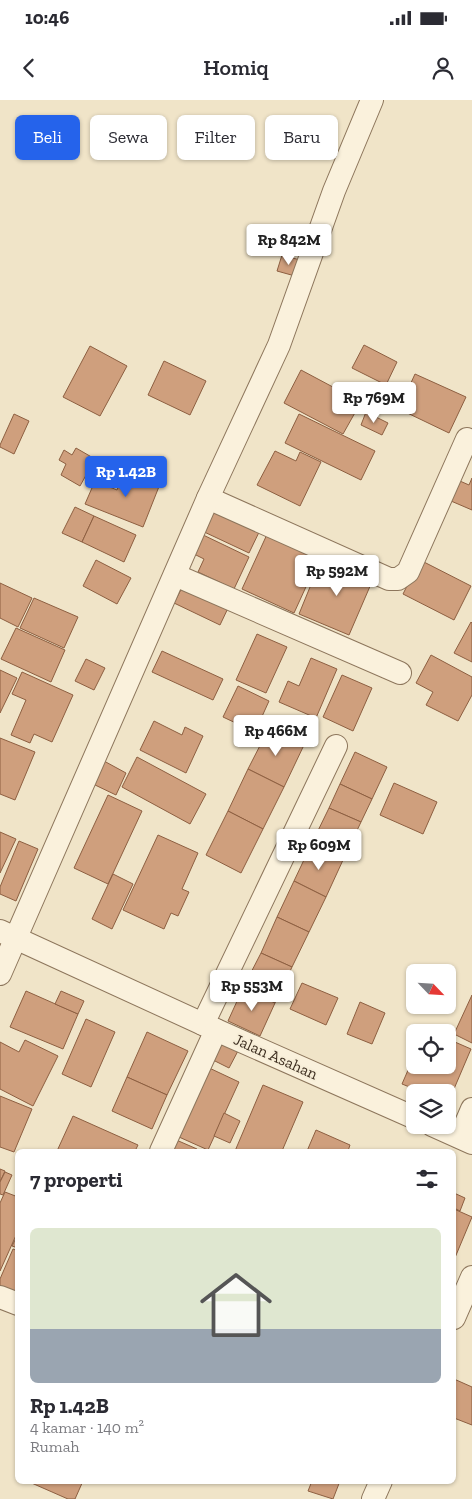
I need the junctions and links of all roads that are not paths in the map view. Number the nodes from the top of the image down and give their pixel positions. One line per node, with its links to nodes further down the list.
1 (372, 100): 3 (street)
2 (467, 439): 3 (street)
3 (208, 498): 4 (street)
4 (175, 575): 5 (street); 7 (street)
5 (400, 673)
6 (336, 746): 9 (street)
7 (8, 935): 8 (street); 9 (street, Jalan Asahan)
8 (0, 974)
9 (210, 1027): 11 (street, Jalan Asahan); 14 (street)
10 (472, 1109): 13 (street)
11 (406, 1114)
12 (452, 1134): 13 (street)
13 (466, 1140)
14 (162, 1149)
15 (472, 1277): 18 (street)
16 (0, 1297): 17 (street)
17 (15, 1303)
18 (456, 1313)
19 (380, 1484): 20 (street)
20 (373, 1499)

